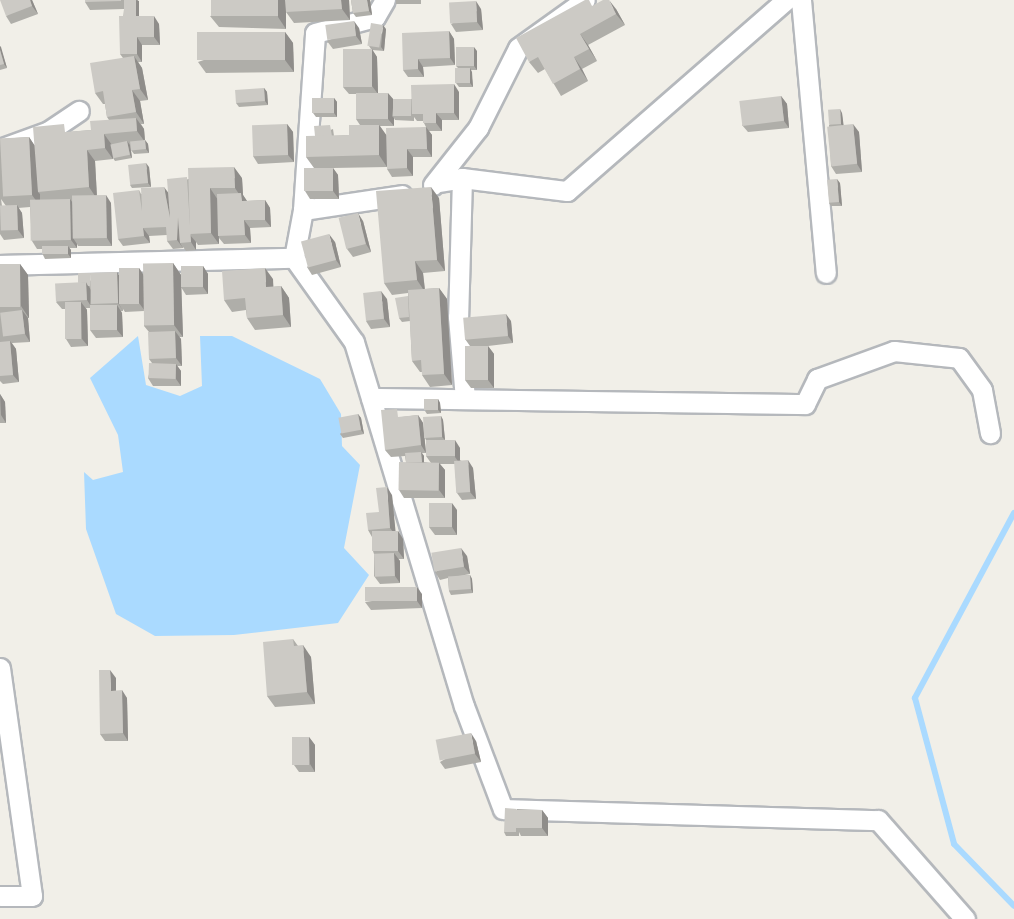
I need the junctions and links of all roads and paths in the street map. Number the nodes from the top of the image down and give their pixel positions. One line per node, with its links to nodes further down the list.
1 (385, 0): 9 (street)
2 (585, 0): 8 (street)
3 (786, 0): 7 (street)
4 (801, 0): 12 (street)
5 (79, 111): 6 (street)
6 (0, 149)
7 (462, 178): 8 (street); 14 (street)
8 (438, 182): 9 (street)
9 (303, 210): 10 (street)
10 (295, 258): 11 (street); 13 (street)
11 (0, 265)
12 (826, 273)
13 (371, 398): 14 (street); 18 (street)
14 (465, 399): 15 (street)
15 (990, 433)
16 (0, 668): 17 (street)
17 (0, 896)
18 (965, 919)

